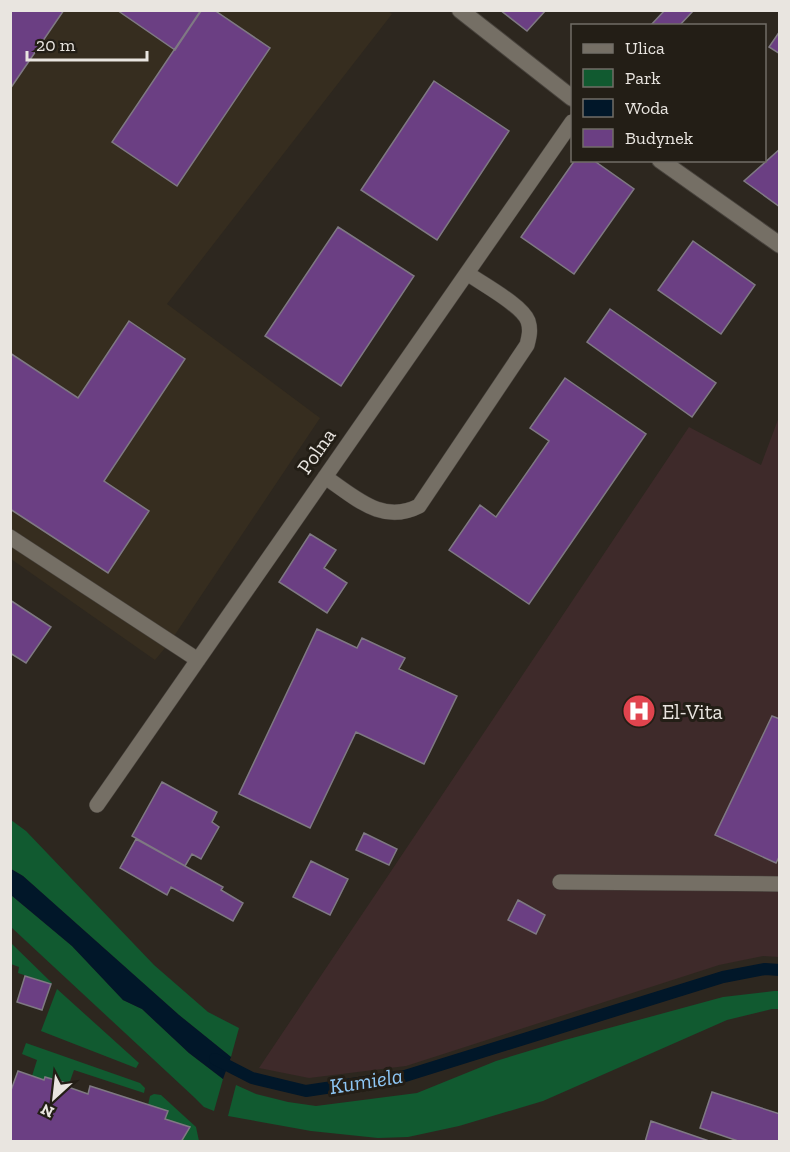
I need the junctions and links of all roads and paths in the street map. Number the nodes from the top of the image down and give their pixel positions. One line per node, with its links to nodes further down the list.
1 (460, 10): 2 (street)
2 (571, 96)
3 (571, 125): 6 (lane, Polna)
4 (663, 162): 5 (street)
5 (780, 245)
6 (467, 273): 7 (lane, Polna); 7 (lane)
7 (325, 477): 9 (lane, Polna)
8 (10, 537): 9 (lane)
9 (198, 660): 10 (lane, Polna)
10 (97, 805)
11 (560, 882): 12 (lane)
12 (780, 884)

